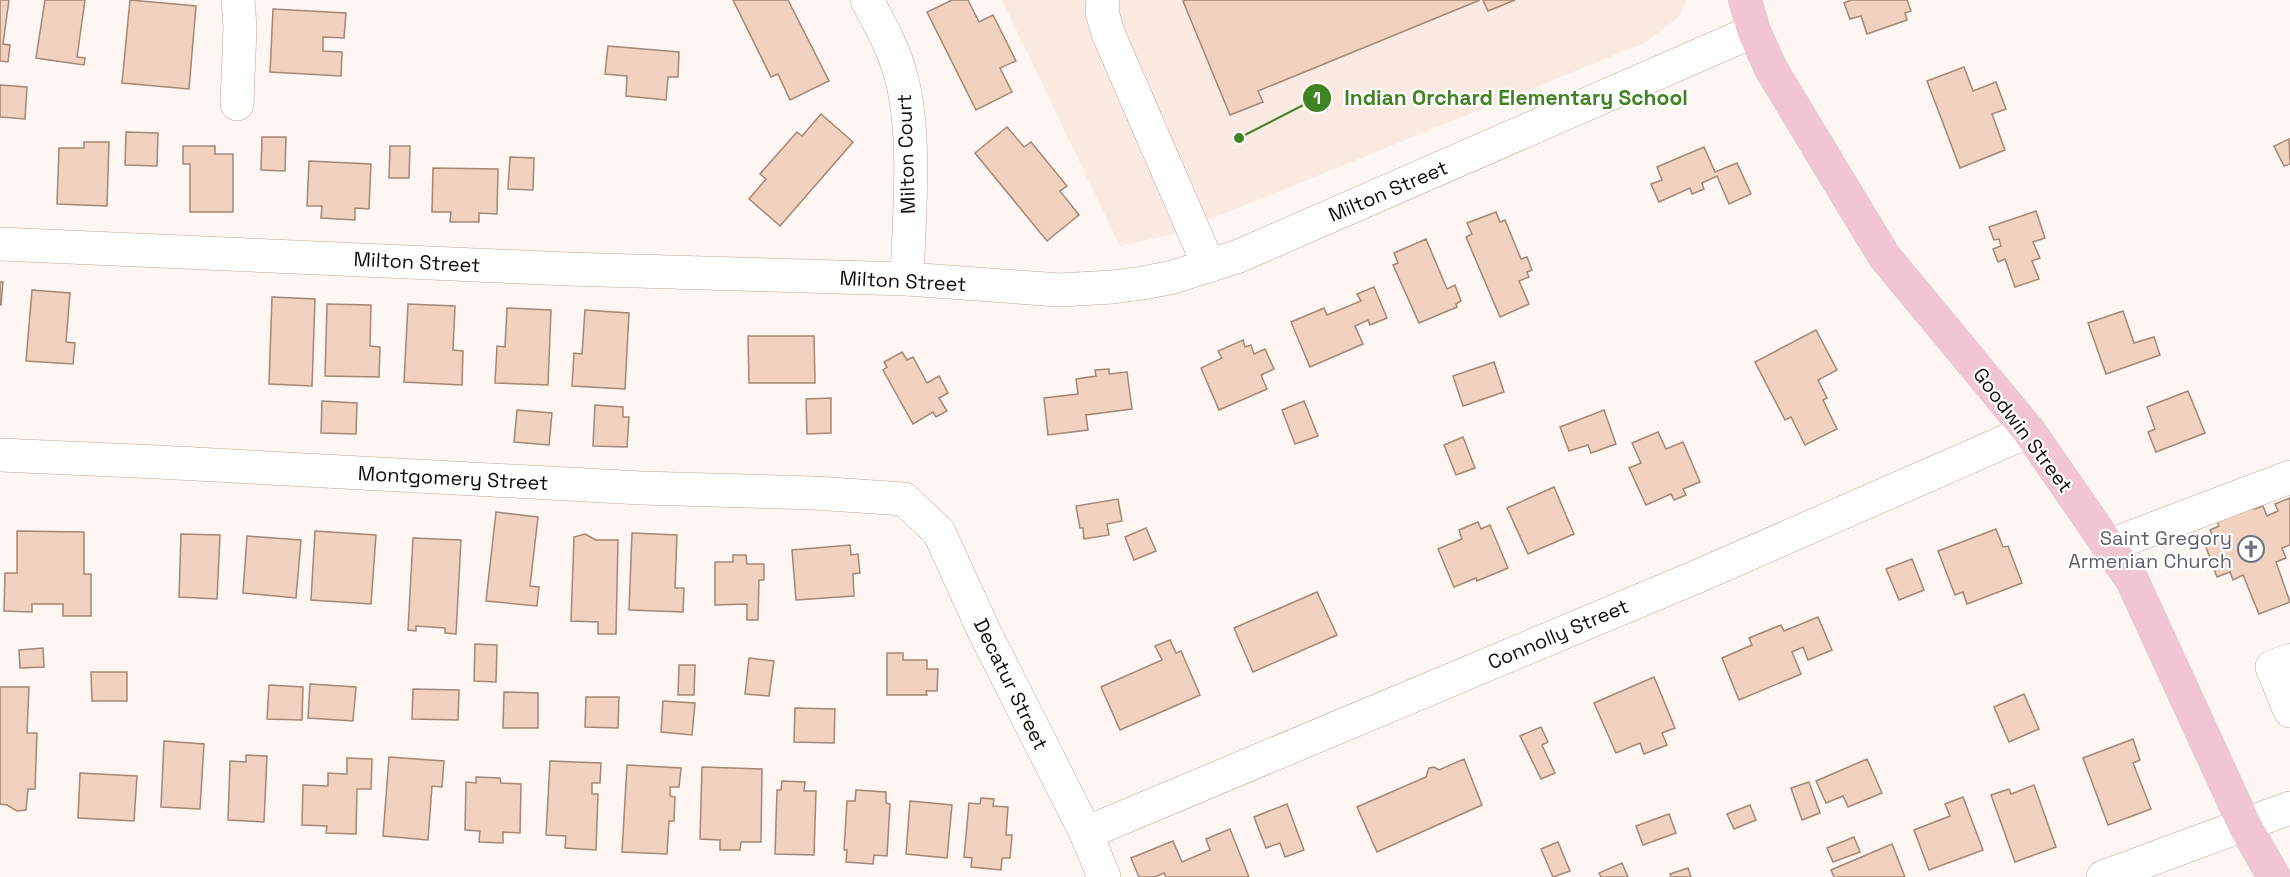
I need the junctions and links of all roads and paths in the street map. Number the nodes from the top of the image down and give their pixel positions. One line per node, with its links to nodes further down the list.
1 (237, 0): 6 (street)
2 (867, 0): 9 (street, Milton Court)
3 (1103, 0): 8 (street)
4 (1745, 0): 5 (main road, Goodwin Street)
5 (1754, 31): 8 (street, Milton Street); 10 (main road, Goodwin Street)
6 (237, 104)
7 (0, 244): 9 (street, Milton Street)
8 (1209, 266): 9 (street, Milton Street)
9 (907, 279)
10 (2029, 431): 14 (main road, Goodwin Street); 19 (street, Connolly Street)
11 (0, 455): 13 (street, Montgomery Street)
12 (2290, 477): 14 (street)
13 (905, 500): 19 (street, Decatur Street)
14 (2108, 546): 18 (main road, Goodwin Street)
15 (2290, 660): 16 (street)
16 (2290, 711)
17 (2290, 808): 18 (street)
18 (2244, 826): 21 (street); 22 (main road, Goodwin Street)
19 (1086, 833): 20 (street, Decatur Street)
20 (1104, 877)
21 (2103, 877)
22 (2274, 877)

